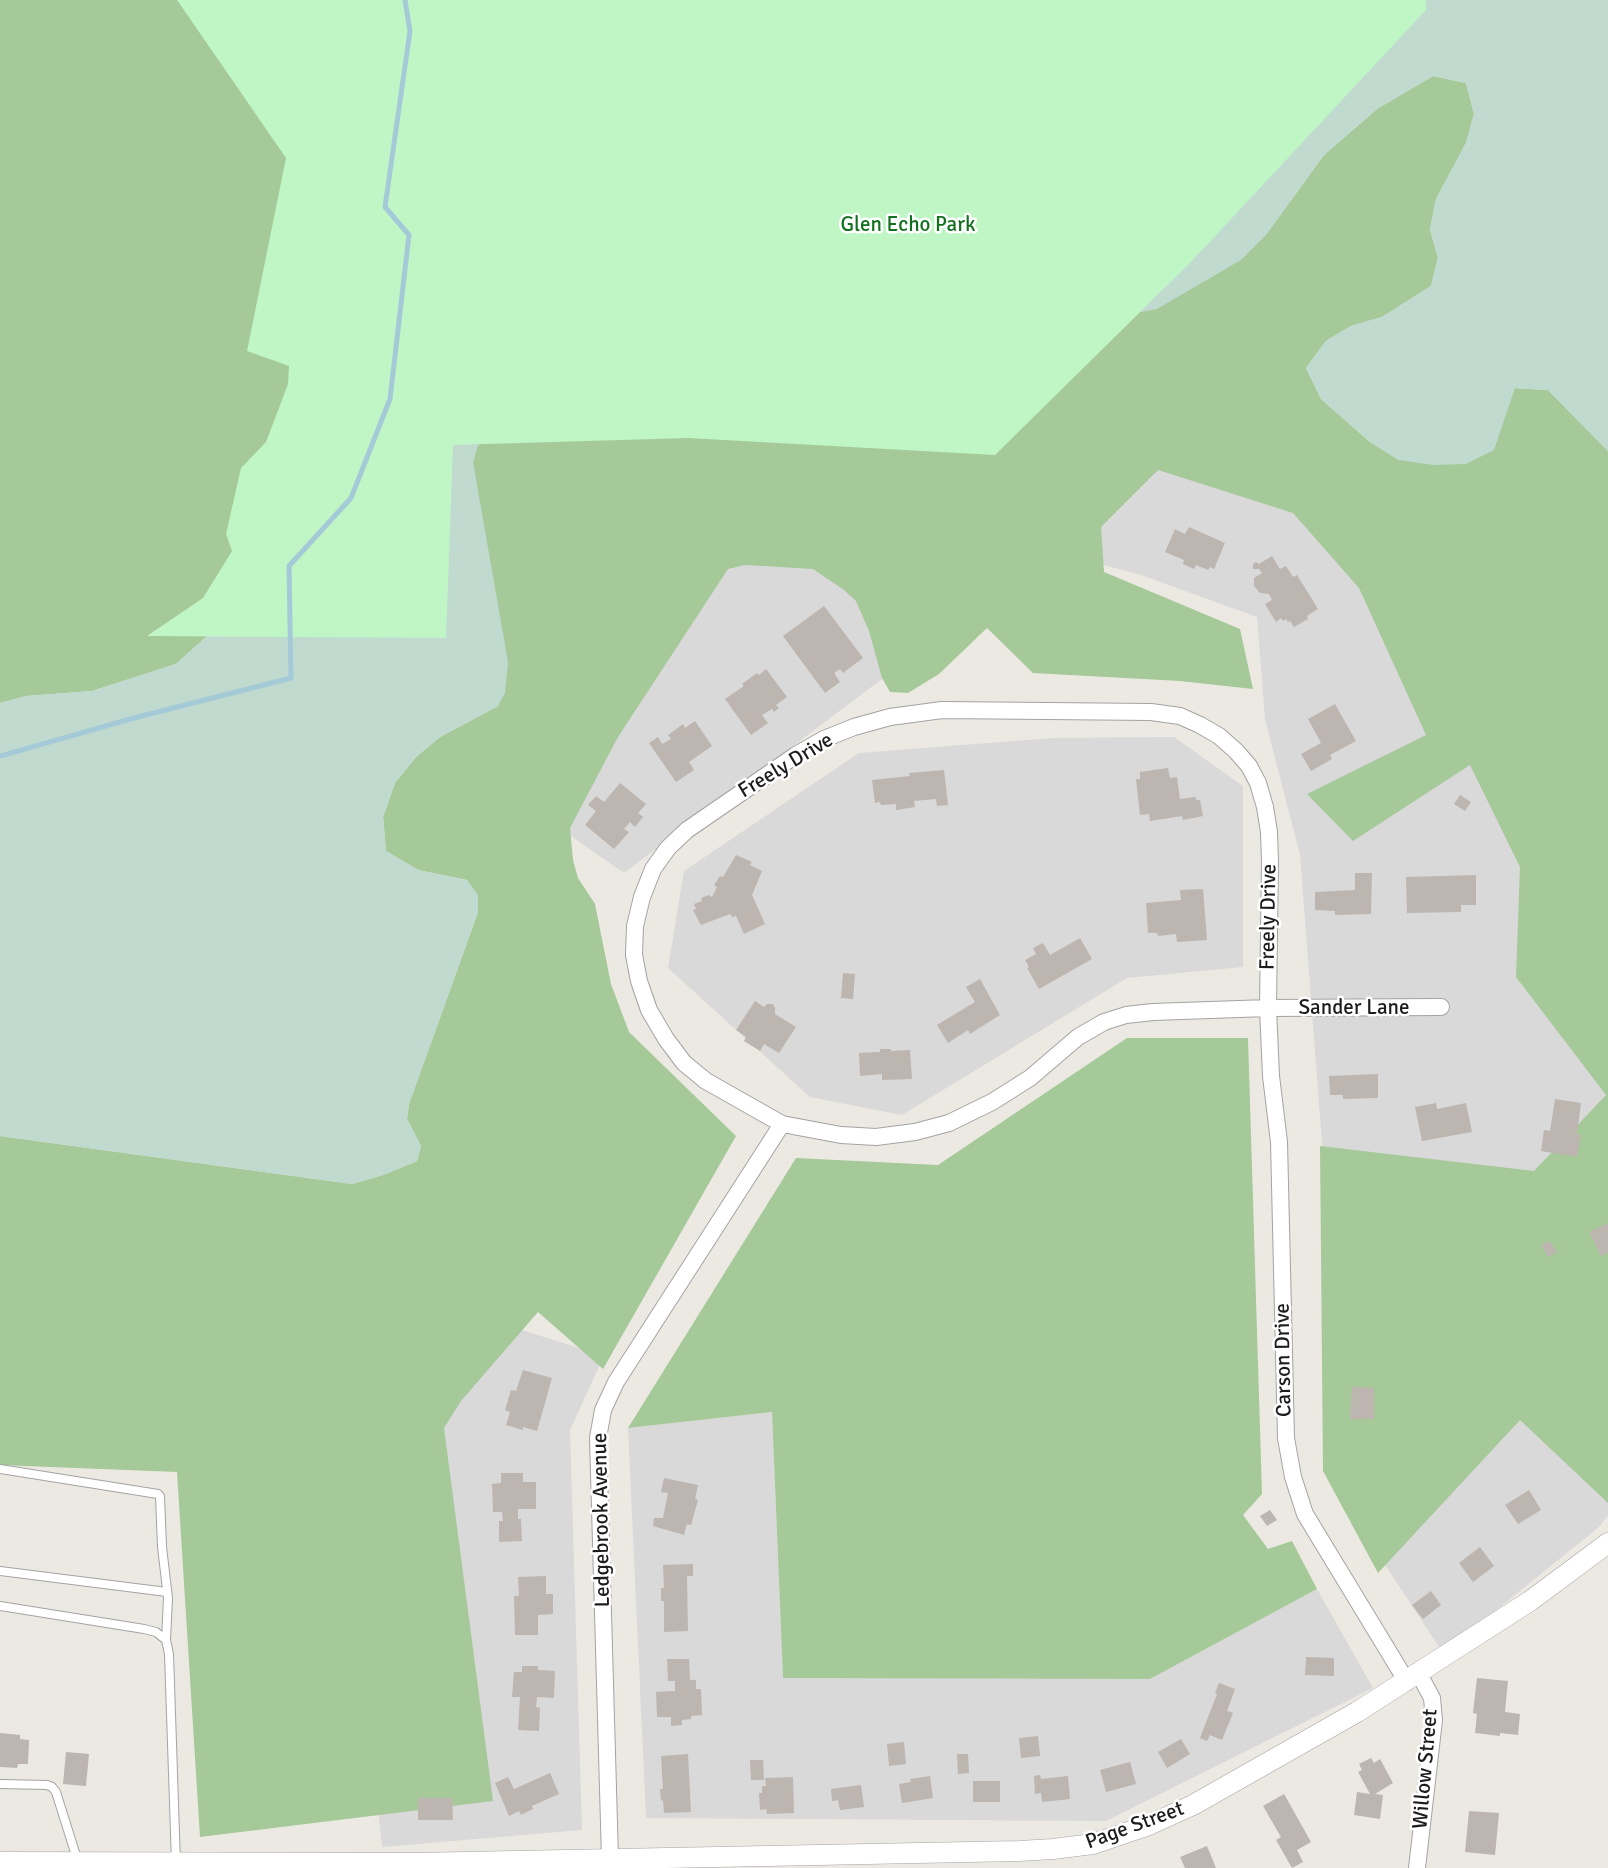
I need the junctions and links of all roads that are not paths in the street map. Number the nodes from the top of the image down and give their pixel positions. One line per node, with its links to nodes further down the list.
1 (1441, 1007): 2 (street, Sander Lane)
2 (1268, 1008): 3 (street, Freely Drive); 3 (street, Freely Drive); 10 (street, Carson Drive)
3 (782, 1124): 12 (street, Ledgebrook Avenue)
4 (0, 1469): 7 (lane)
5 (1608, 1543): 10 (street, Page Street)
6 (0, 1571): 7 (lane)
7 (167, 1592): 9 (lane)
8 (0, 1606): 9 (lane)
9 (165, 1640): 15 (lane)
10 (1413, 1678): 12 (street, Page Street); 17 (street, Willow Street)
11 (0, 1784): 14 (lane)
12 (610, 1859): 16 (street, Page Street)
13 (0, 1862): 14 (street, Page Street)
14 (84, 1864): 15 (street, Page Street)
15 (164, 1865): 16 (street, Page Street)
16 (247, 1866)
17 (1417, 1868)

